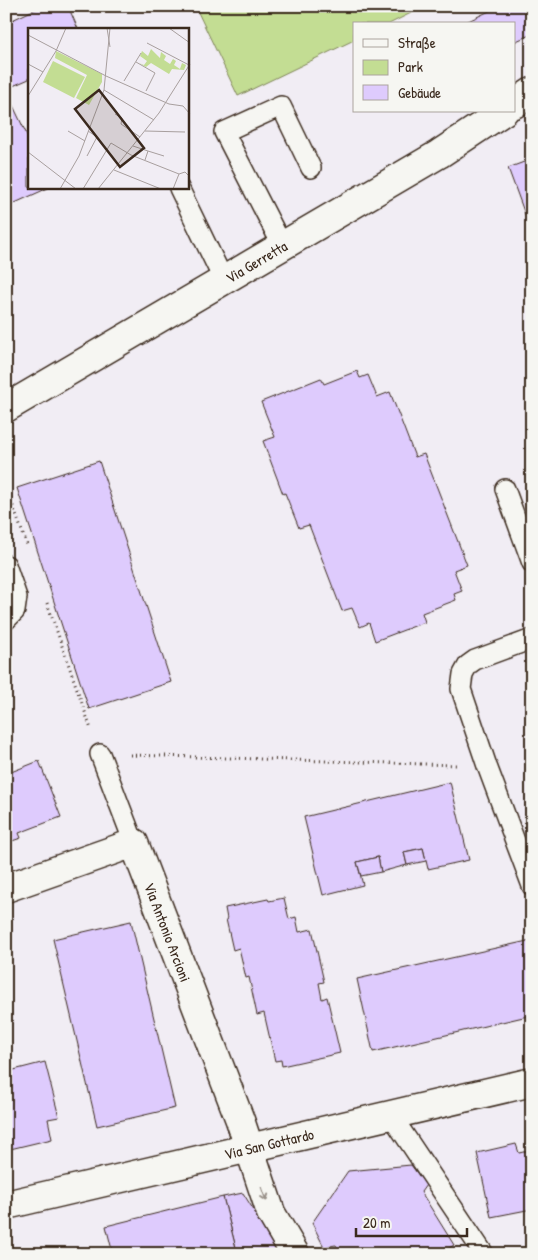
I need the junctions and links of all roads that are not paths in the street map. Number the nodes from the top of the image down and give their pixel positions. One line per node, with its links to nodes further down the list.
1 (532, 92): 2 (street)
2 (516, 103)
3 (502, 112): 6 (street, Via Gerretta)
4 (310, 168): 6 (lane)
5 (179, 189): 7 (lane)
6 (283, 247): 7 (street, Via Gerretta)
7 (224, 281): 8 (street, Via Gerretta)
8 (6, 408)
9 (505, 489): 10 (lane)
10 (532, 563)
11 (6, 565): 12 (lane)
12 (6, 620)
13 (532, 639): 16 (lane)
14 (100, 754): 15 (lane)
15 (134, 843): 17 (street); 20 (street, Via Antonio Arcioni)
16 (532, 886)
17 (6, 888)
18 (532, 1082): 19 (street, Via San Gottardo)
19 (391, 1115): 20 (street, Via San Gottardo); 23 (lane)
20 (249, 1148): 21 (street, Via San Gottardo); 22 (street, Via Antonio Arcioni, one-way to 22)
21 (6, 1205)
22 (296, 1254)
23 (484, 1254)

